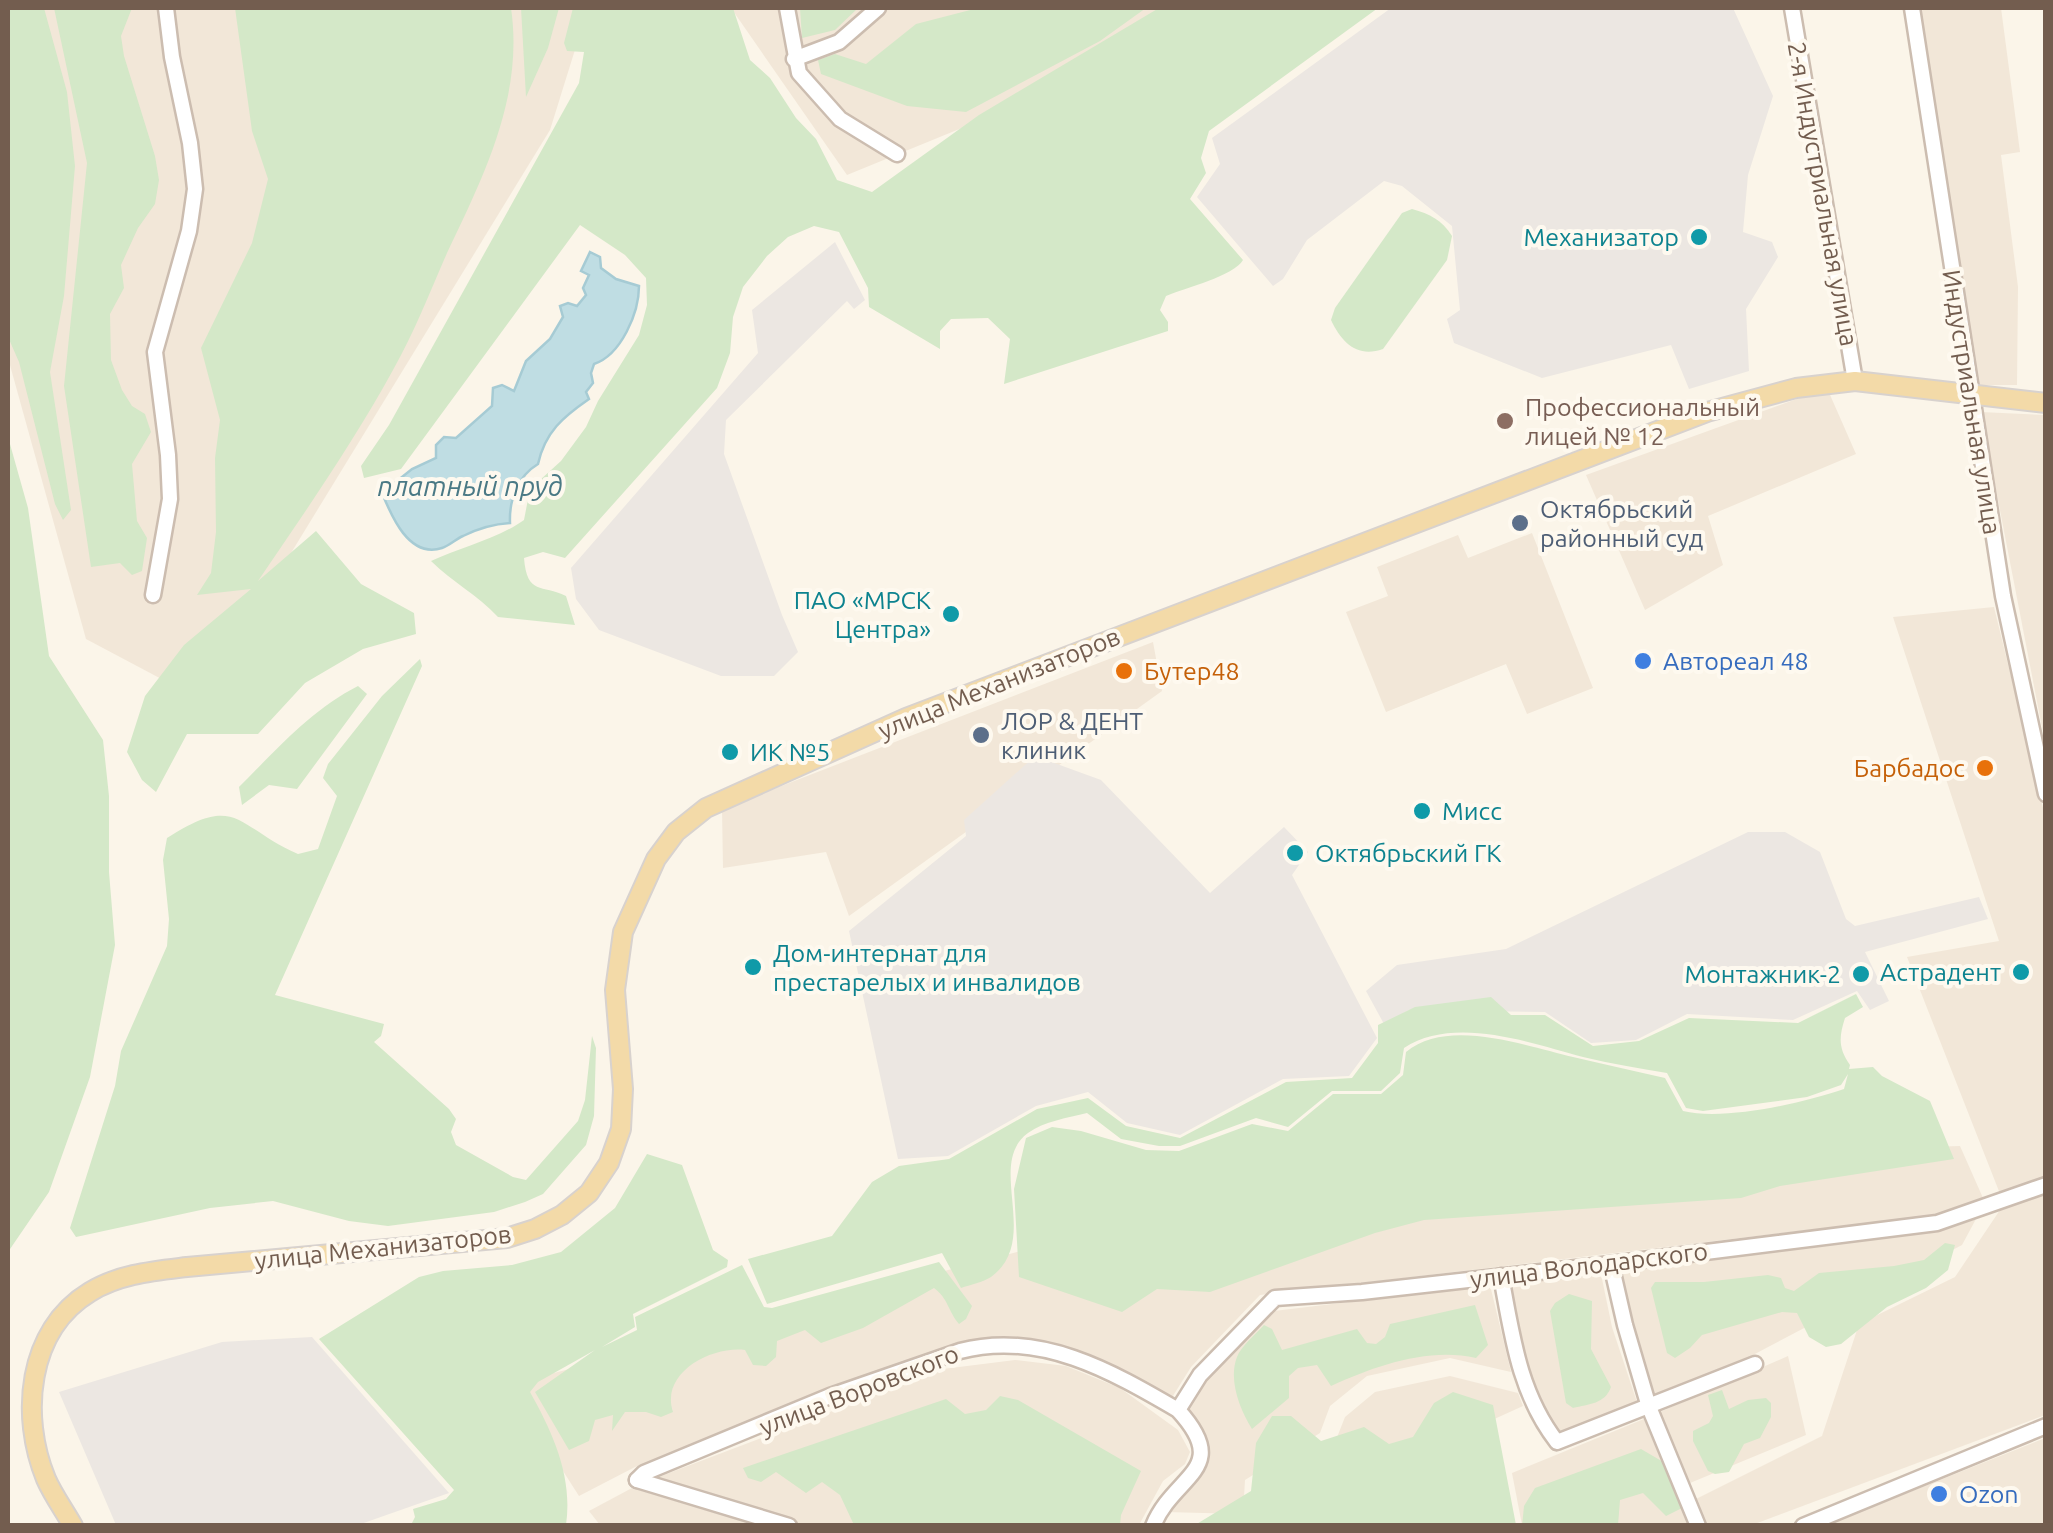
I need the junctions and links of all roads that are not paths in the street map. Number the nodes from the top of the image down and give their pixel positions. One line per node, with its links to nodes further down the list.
1 (166, 8): 11 (street)
2 (787, 8): 6 (street)
3 (878, 8): 6 (street)
4 (1792, 8): 8 (street, 2-я Индустриальная улица)
5 (1912, 8): 9 (street, Индустриальная улица)
6 (794, 58): 7 (street)
7 (897, 154)
8 (1856, 381): 9 (main road, улица Механизаторов); 20 (main road, улица Механизаторов)
9 (1970, 394): 10 (main road, улица Механизаторов); 12 (street, Индустриальная улица)
10 (2046, 402)
11 (154, 595)
12 (2046, 794)
13 (2046, 1185): 14 (street, улица Володарского)
14 (1612, 1264): 15 (street, улица Володарского); 17 (street)
15 (1501, 1276): 17 (street); 18 (street, улица Володарского)
16 (1754, 1364): 17 (street)
17 (1649, 1408): 23 (street)
18 (1178, 1410): 21 (street, улица Воровского); 22 (street)
19 (2046, 1426): 24 (street)
20 (73, 1526)
21 (789, 1526)
22 (1153, 1526)
23 (1698, 1526)
24 (1803, 1526)

